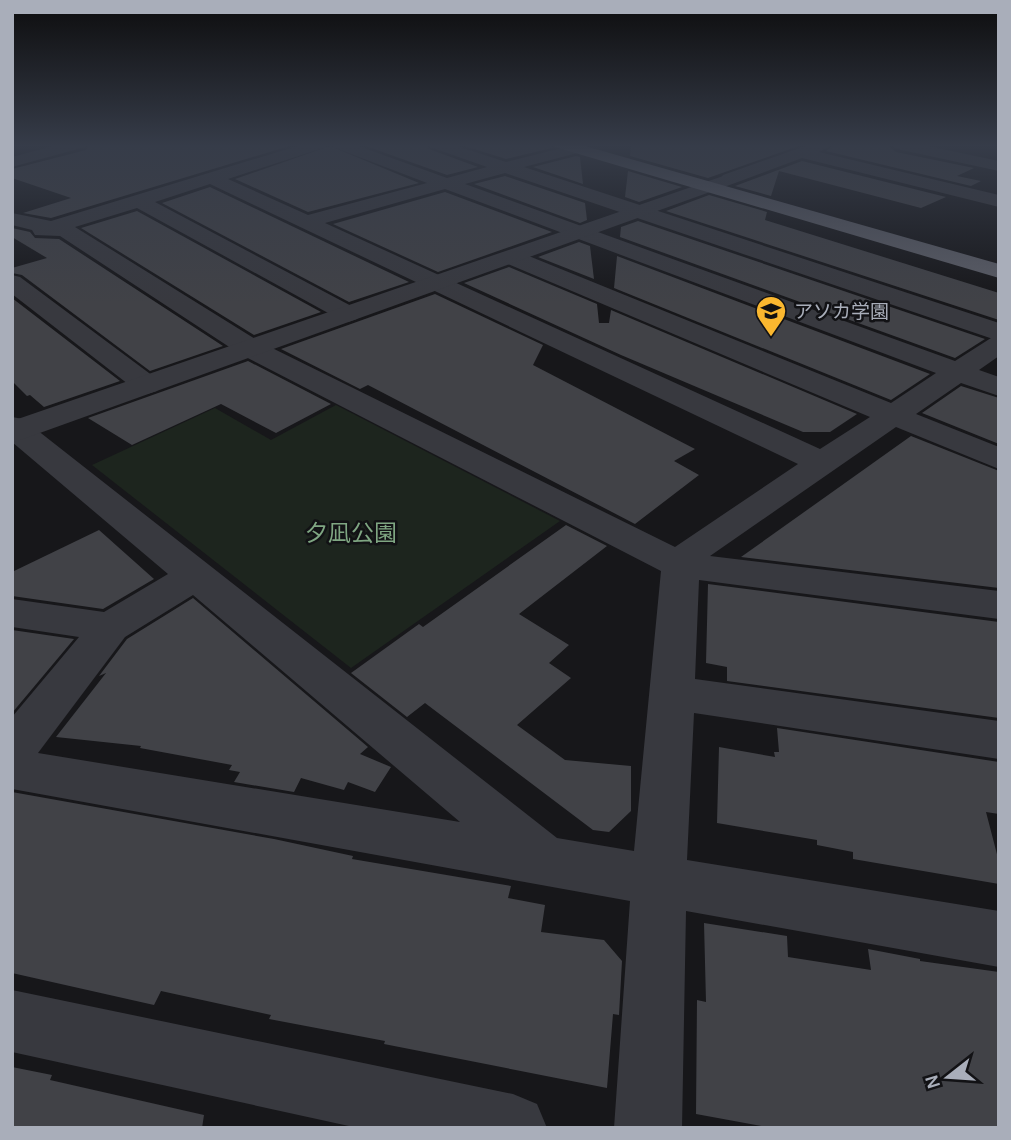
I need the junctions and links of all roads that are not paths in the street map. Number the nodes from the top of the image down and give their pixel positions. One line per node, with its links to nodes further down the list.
1 (151, 197): 9 (street)
2 (252, 197): 12 (street)
3 (395, 197): 12 (street)
4 (486, 197): 14 (street)
5 (598, 197): 10 (street)
6 (679, 197): 10 (street)
7 (764, 197): 18 (highway)
8 (775, 197): 16 (highway)
9 (139, 201): 13 (street); 21 (street)
10 (640, 211): 14 (street); 22 (street)
11 (12, 219): 13 (street)
12 (306, 222): 20 (street)
13 (52, 228): 15 (street); 24 (street)
14 (582, 231): 17 (street); 25 (street)
15 (12, 240)
16 (999, 254)
17 (511, 257): 20 (street); 28 (street)
18 (999, 271)
19 (12, 282): 26 (street)
20 (439, 282): 21 (street); 31 (street)
21 (348, 314): 24 (street)
22 (999, 332)
23 (999, 344): 25 (street)
24 (250, 348): 26 (street); 32 (street)
25 (957, 372): 27 (street); 28 (street)
26 (147, 385): 29 (street)
27 (999, 387)
28 (892, 415): 30 (street); 31 (street)
29 (14, 430): 33 (street)
30 (999, 459)
31 (821, 462): 32 (street)
32 (681, 565): 34 (street); 37 (street)
33 (195, 576): 36 (street); 41 (street)
34 (999, 605)
35 (12, 613): 36 (street)
36 (110, 626): 39 (street)
37 (672, 693): 38 (street); 42 (street)
38 (999, 740)
39 (12, 752)
40 (12, 769): 41 (street)
41 (542, 859): 42 (street)
42 (659, 879): 43 (street); 46 (street)
43 (999, 939)
44 (12, 1021): 45 (street)
45 (513, 1128)
46 (648, 1128)

